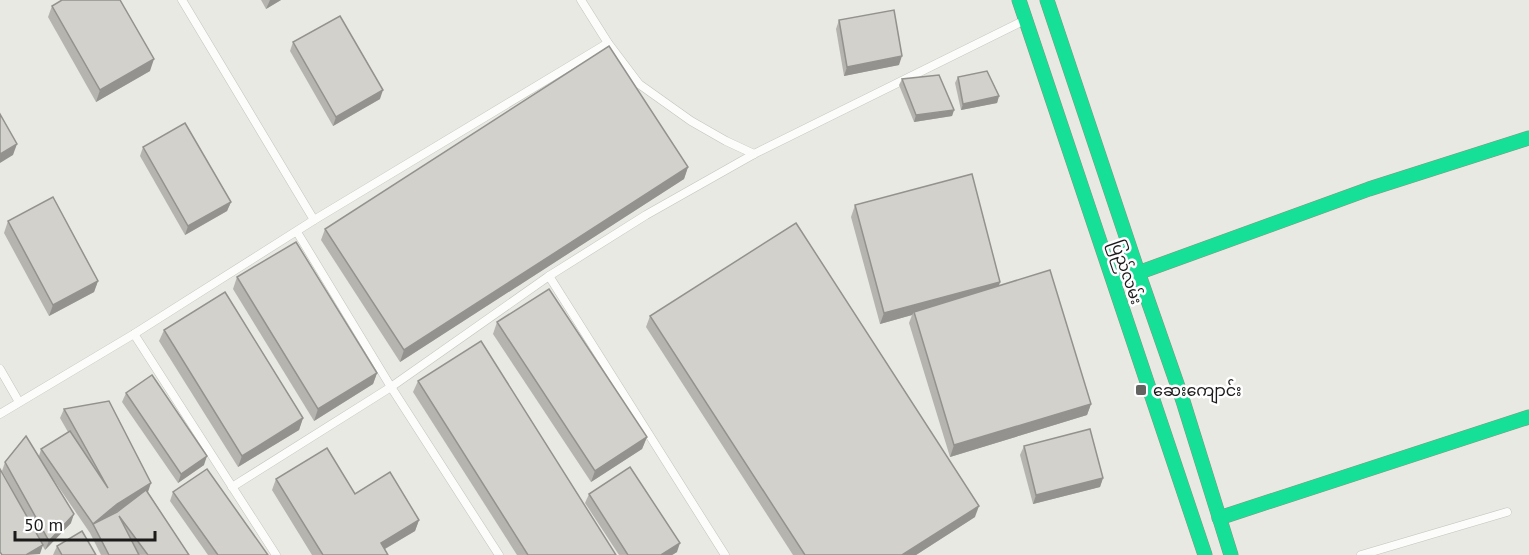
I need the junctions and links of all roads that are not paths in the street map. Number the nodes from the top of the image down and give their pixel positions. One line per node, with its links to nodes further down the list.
1 (182, 0): 10 (lane)
2 (581, 0): 5 (lane)
3 (1019, 0): 4 (main road, ပြည်လမ်း)
4 (1040, 12): 6 (main road, ပြည်လမ်း); 7 (main road, ပြည်လမ်း); 9 (lane)
5 (608, 43): 9 (lane); 10 (lane)
6 (1082, 106): 7 (main road); 12 (main road, ပြည်လမ်း)
7 (1057, 115): 14 (main road, ပြည်လမ်း)
8 (1529, 138): 12 (main road)
9 (754, 154): 13 (lane)
10 (314, 220): 11 (lane)
11 (297, 232): 15 (lane); 17 (lane)
12 (1138, 272): 14 (main road); 23 (main road, ပြည်လမ်း)
13 (549, 276): 17 (lane); 26 (lane)
14 (1114, 283): 27 (main road, ပြည်လမ်း)
15 (134, 334): 18 (lane); 21 (lane)
16 (0, 369): 18 (lane)
17 (391, 387): 21 (lane); 25 (lane)
18 (18, 402): 19 (lane)
19 (0, 414)
20 (1529, 417): 23 (main road)
21 (232, 488): 24 (lane)
22 (1507, 512): 29 (lane)
23 (1219, 518): 28 (main road, ပြည်လမ်း)
24 (276, 555)
25 (499, 555)
26 (725, 555)
27 (1205, 555)
28 (1231, 555)
29 (1361, 555)

